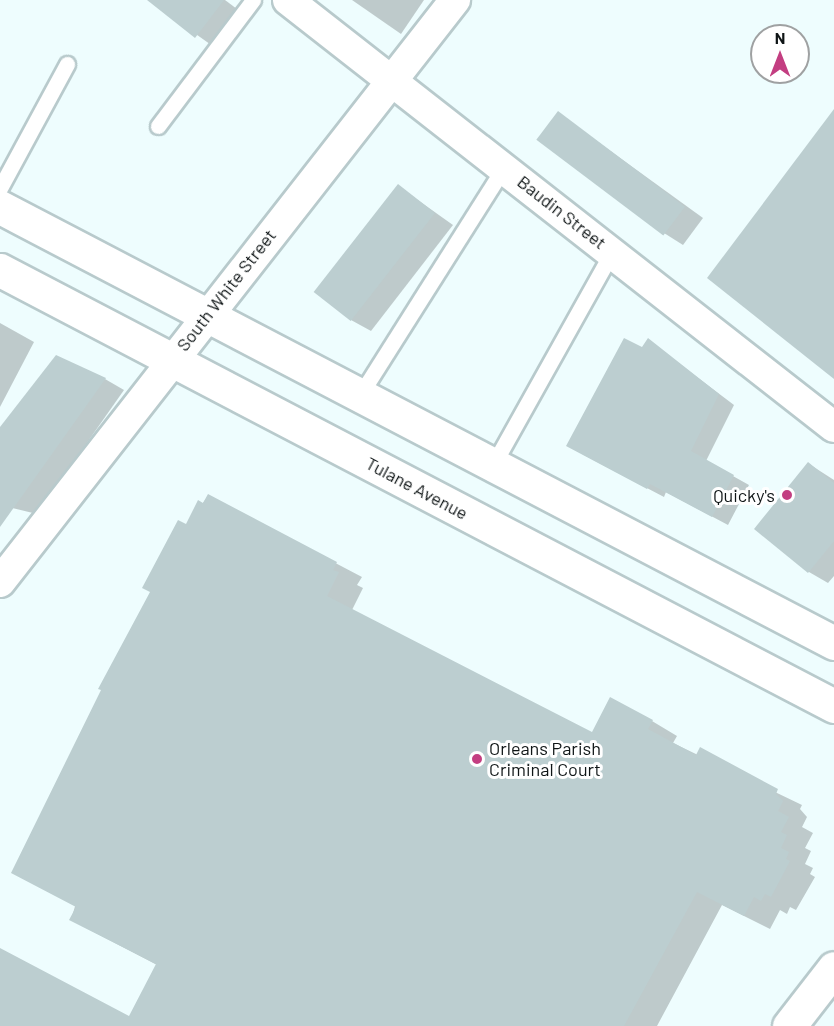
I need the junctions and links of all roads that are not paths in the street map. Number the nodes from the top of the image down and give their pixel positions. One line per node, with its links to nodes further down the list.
1 (253, 0): 6 (lane)
2 (288, 0): 5 (street, Baudin Street)
3 (454, 0): 5 (street, South White Street)
4 (68, 64): 8 (lane)
5 (393, 79): 7 (street, Baudin Street); 12 (street, South White Street)
6 (158, 126)
7 (504, 167): 10 (street, Baudin Street); 14 (lane)
8 (0, 188)
9 (0, 207): 12 (main road)
10 (612, 252): 15 (street, Baudin Street); 16 (lane)
11 (0, 270): 13 (main road, Tulane Avenue)
12 (205, 315): 13 (street, South White Street); 14 (main road)
13 (170, 359): 17 (street, South White Street); 19 (main road, Tulane Avenue)
14 (360, 395): 16 (main road)
15 (834, 427)
16 (494, 465): 18 (main road)
17 (0, 582)
18 (834, 643)
19 (834, 706)
20 (834, 968): 21 (main road)
21 (789, 1026)

